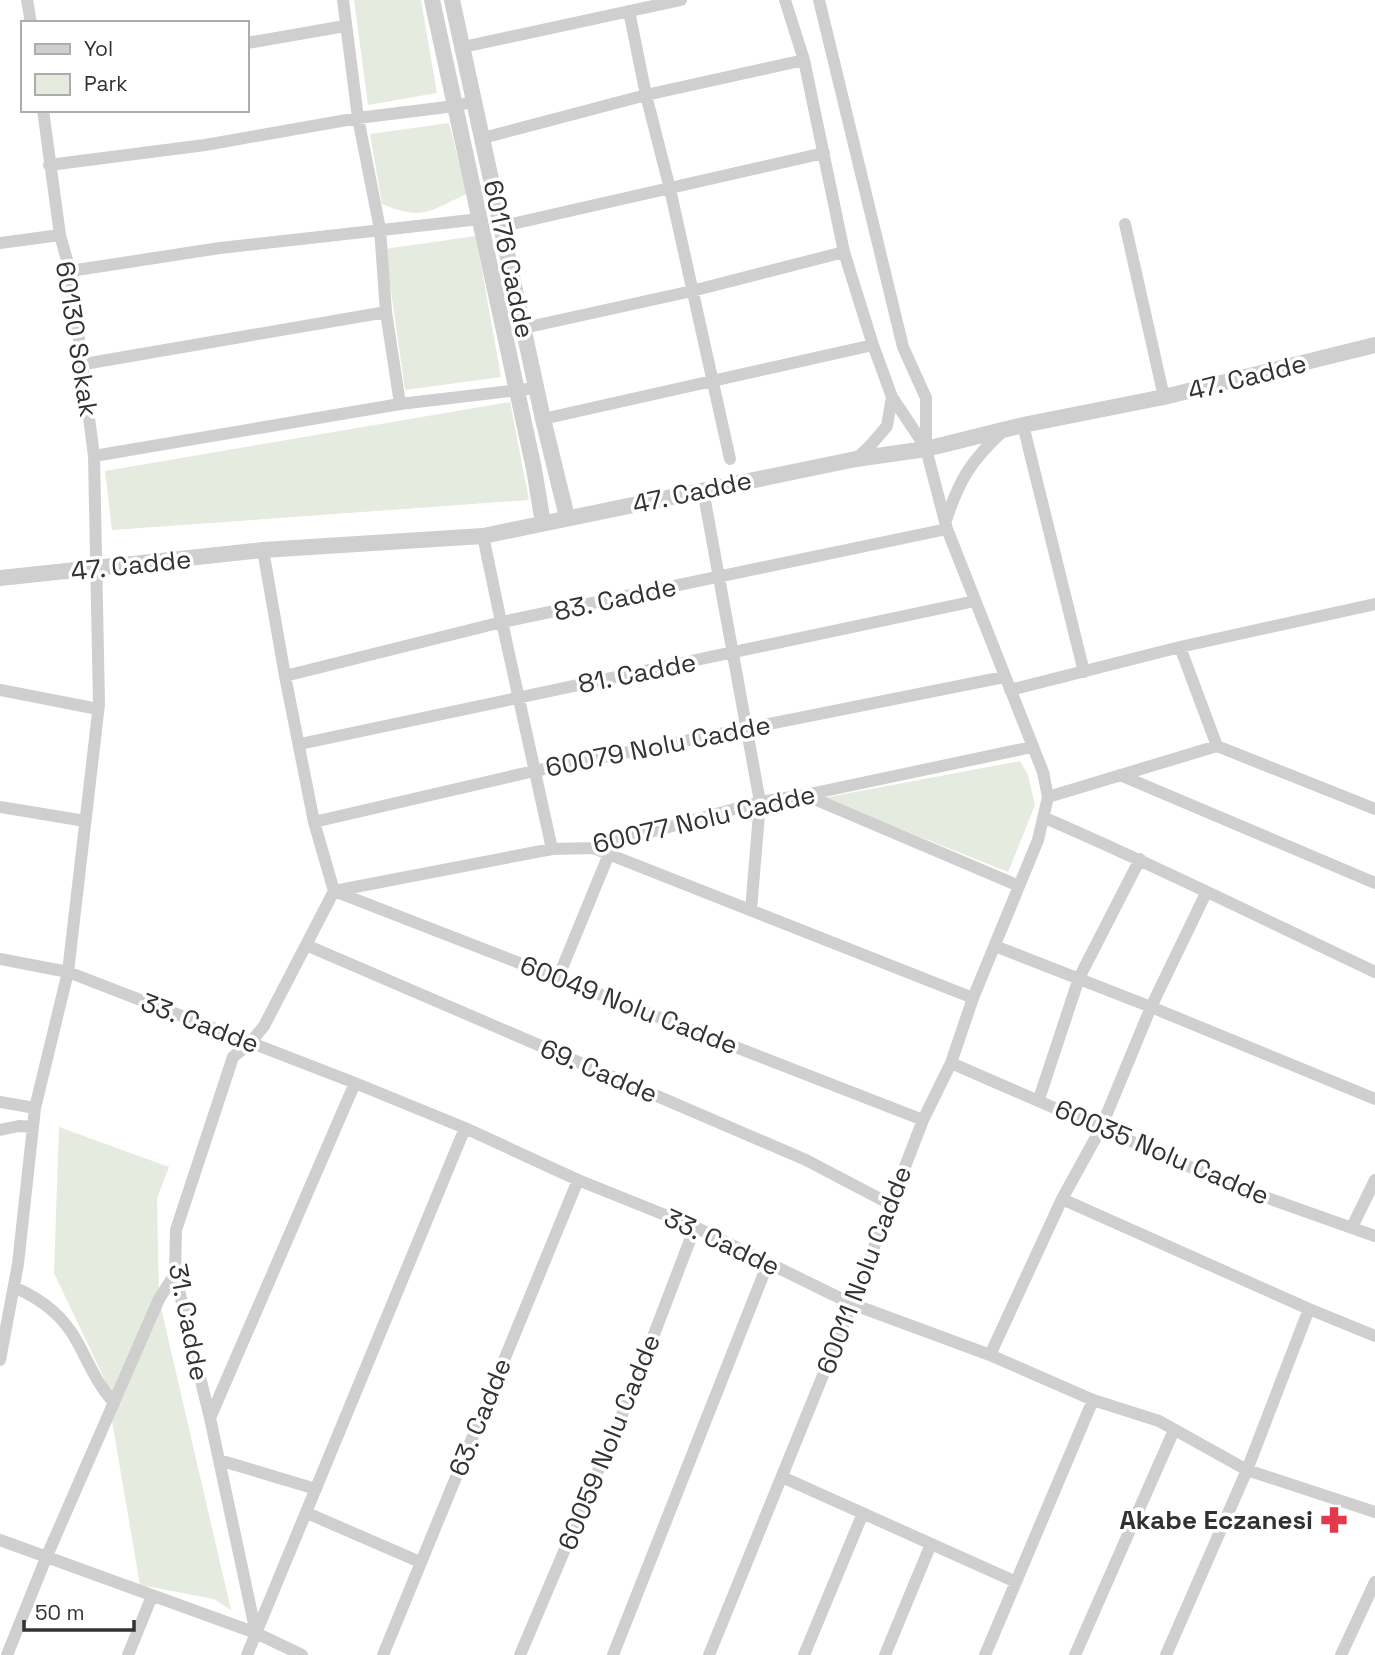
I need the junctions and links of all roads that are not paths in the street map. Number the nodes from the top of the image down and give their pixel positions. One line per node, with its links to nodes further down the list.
1 (27, 0): 9 (street)
2 (343, 0): 10 (street)
3 (432, 0): 16 (street)
4 (452, 0): 12 (street, 60176 Cadde)
5 (681, 0): 8 (street)
6 (785, 0): 13 (street)
7 (819, 0): 46 (street)
8 (629, 11): 12 (street); 14 (street)
9 (31, 21)
10 (345, 26): 11 (street); 18 (street)
11 (248, 43)
12 (463, 47): 15 (street, 60176 Cadde)
13 (804, 60): 14 (street); 20 (street)
14 (646, 95): 19 (street); 22 (street)
15 (476, 101): 16 (street); 19 (street, 60176 Cadde)
16 (455, 106): 18 (street); 23 (street)
17 (43, 112): 21 (street, 60130 Sokak)
18 (358, 118): 21 (street); 26 (street)
19 (483, 138): 25 (street, 60176 Cadde)
20 (824, 152): 22 (street); 29 (street)
21 (49, 165): 27 (street, 60130 Sokak)
22 (670, 189): 25 (street); 31 (street)
23 (480, 219): 26 (street); 39 (street)
24 (1125, 224): 41 (street)
25 (503, 226): 33 (street, 60176 Cadde)
26 (380, 229): 30 (street); 32 (street)
27 (60, 235): 28 (street); 30 (street, 60130 Sokak)
28 (0, 243)
29 (844, 252): 31 (street); 34 (street)
30 (70, 271): 36 (street, 60130 Sokak)
31 (692, 291): 33 (street); 37 (street)
32 (386, 312): 36 (street); 42 (street)
33 (524, 328): 38 (street, 60176 Cadde)
34 (873, 345): 37 (street); 40 (street)
35 (1375, 345): 41 (street, 47. Cadde)
36 (84, 364): 47 (street, 60130 Sokak)
37 (712, 381): 43 (street); 48 (street)
38 (537, 388): 39 (street); 43 (street, 60176 Cadde)
39 (517, 390): 42 (street); 52 (street)
40 (892, 397): 46 (street); 49 (street)
41 (1164, 397): 44 (street, 47. Cadde)
42 (401, 404): 47 (street)
43 (543, 419): 51 (street, 60176 Cadde)
44 (1023, 425): 45 (street, 47. Cadde); 64 (street)
45 (1003, 430): 46 (street, 47. Cadde); 53 (street)
46 (926, 449): 49 (street, 47. Cadde); 53 (street)
47 (94, 456): 56 (street, 60130 Sokak)
48 (730, 459)
49 (856, 459): 50 (street, 47. Cadde)
50 (703, 490): 51 (street, 47. Cadde); 57 (street)
51 (567, 517): 52 (street, 47. Cadde)
52 (543, 523): 54 (street, 47. Cadde)
53 (946, 527): 57 (street, 83. Cadde); 59 (street)
54 (483, 536): 55 (street, 47. Cadde); 61 (street)
55 (263, 550): 56 (street, 47. Cadde); 65 (street)
56 (95, 569): 58 (street, 47. Cadde); 70 (street, 60130 Sokak)
57 (720, 576): 61 (street, 83. Cadde); 63 (street)
58 (0, 578)
59 (975, 601): 63 (street, 81. Cadde); 66 (street)
60 (1375, 604): 62 (street)
61 (502, 622): 65 (street, 83. Cadde); 69 (street)
62 (1180, 647): 64 (street); 73 (street)
63 (734, 654): 69 (street, 81. Cadde); 71 (street)
64 (1084, 671): 68 (street)
65 (285, 676): 72 (street)
66 (1004, 677): 68 (street); 71 (street, 60079 Nolu Cadde)
67 (0, 690): 70 (street)
68 (1010, 690): 74 (street)
69 (518, 697): 72 (street, 81. Cadde); 75 (street)
70 (98, 709): 83 (street, 60130 Sokak)
71 (746, 728): 75 (street, 60079 Nolu Cadde); 79 (street)
72 (300, 744): 84 (street)
73 (1217, 746): 76 (street); 81 (street)
74 (1032, 747): 77 (street, 60077 Nolu Cadde); 78 (street)
75 (534, 771): 84 (street, 60079 Nolu Cadde); 86 (street)
76 (1120, 775): 78 (street); 89 (street)
77 (805, 795): 79 (street, 60077 Nolu Cadde); 90 (street)
78 (1048, 797): 82 (street, 60011 Nolu Cadde)
79 (760, 802): 85 (street, 60077 Nolu Cadde); 93 (street)
80 (0, 807): 83 (street)
81 (1375, 809)
82 (1045, 818): 88 (street); 90 (street, 60011 Nolu Cadde)
83 (85, 821): 97 (street, 60130 Sokak)
84 (314, 822): 91 (street)
85 (592, 848): 86 (street, 60077 Nolu Cadde); 87 (street)
86 (552, 849): 91 (street, 60077 Nolu Cadde)
87 (609, 854): 93 (street); 99 (street)
88 (1140, 859): 92 (street); 100 (street)
89 (1375, 883)
90 (1019, 886): 95 (street, 60011 Nolu Cadde)
91 (334, 891): 94 (street, 31. Cadde); 99 (street, 60049 Nolu Cadde)
92 (1206, 893): 98 (street); 102 (street)
93 (751, 910): 101 (street)
94 (306, 945): 103 (street, 31. Cadde); 118 (street, 69. Cadde)
95 (995, 946): 100 (street); 101 (street, 60011 Nolu Cadde)
96 (0, 959): 97 (street, 33. Cadde)
97 (68, 972): 103 (street, 33. Cadde); 109 (street, 60130 Sokak)
98 (1375, 972)
99 (558, 978): 110 (street, 60049 Nolu Cadde)
100 (1079, 978): 102 (street); 106 (street)
101 (973, 998): 104 (street, 60011 Nolu Cadde)
102 (1151, 1007): 107 (street); 113 (street)
103 (250, 1043): 105 (street, 33. Cadde); 123 (street, 31. Cadde)
104 (951, 1063): 106 (street, 60035 Nolu Cadde); 110 (street, 60011 Nolu Cadde)
105 (355, 1083): 112 (street, 33. Cadde); 132 (street)
106 (1039, 1099): 113 (street, 60035 Nolu Cadde)
107 (1375, 1099)
108 (0, 1102): 109 (street)
109 (35, 1108): 111 (street, 60130 Sokak)
110 (923, 1120): 118 (street, 60011 Nolu Cadde)
111 (33, 1127): 114 (street); 124 (street, 60130 Sokak)
112 (465, 1128): 115 (street, 33. Cadde); 137 (street)
113 (1101, 1128): 117 (street); 120 (street, 60035 Nolu Cadde)
114 (0, 1129)
115 (578, 1180): 119 (street, 33. Cadde); 144 (street, 63. Cadde)
116 (1375, 1180): 120 (street)
117 (1062, 1199): 126 (street); 128 (street)
118 (890, 1204): 125 (street, 60011 Nolu Cadde)
119 (695, 1227): 122 (street, 33. Cadde); 154 (street, 60059 Nolu Cadde)
120 (1352, 1227): 121 (street, 60035 Nolu Cadde)
121 (1375, 1236)
122 (768, 1263): 125 (street, 33. Cadde); 155 (street)
123 (175, 1274): 131 (street); 132 (street, 31. Cadde)
124 (14, 1287): 129 (street, 60130 Sokak); 131 (street)
125 (852, 1304): 128 (street, 33. Cadde); 136 (street, 60011 Nolu Cadde)
126 (1309, 1309): 127 (street); 135 (street)
127 (1375, 1336)
128 (990, 1355): 130 (street, 33. Cadde)
129 (0, 1360)
130 (1093, 1400): 133 (street, 33. Cadde); 145 (street)
131 (114, 1402): 143 (street)
132 (210, 1418): 134 (street, 31. Cadde)
133 (1174, 1430): 135 (street, 33. Cadde); 160 (street)
134 (219, 1460): 137 (street); 148 (street, 31. Cadde)
135 (1247, 1470): 138 (street, 33. Cadde); 161 (street)
136 (782, 1477): 140 (street); 156 (street, 60011 Nolu Cadde)
137 (316, 1489): 139 (street)
138 (1375, 1512)
139 (307, 1513): 144 (street); 148 (street)
140 (863, 1513): 142 (street); 157 (street)
141 (0, 1540): 143 (street)
142 (931, 1544): 145 (street); 158 (street)
143 (46, 1558): 147 (street); 149 (street)
144 (420, 1563): 153 (street, 63. Cadde)
145 (1016, 1582): 159 (street)
146 (1375, 1582): 162 (street)
147 (152, 1596): 148 (street); 150 (street)
148 (256, 1633): 151 (street); 152 (street)
149 (7, 1655)
150 (128, 1655)
151 (247, 1655)
152 (302, 1655)
153 (383, 1655)
154 (520, 1655)
155 (613, 1655)
156 (709, 1655)
157 (804, 1655)
158 (885, 1655)
159 (985, 1655)
160 (1075, 1655)
161 (1166, 1655)
162 (1341, 1655)

